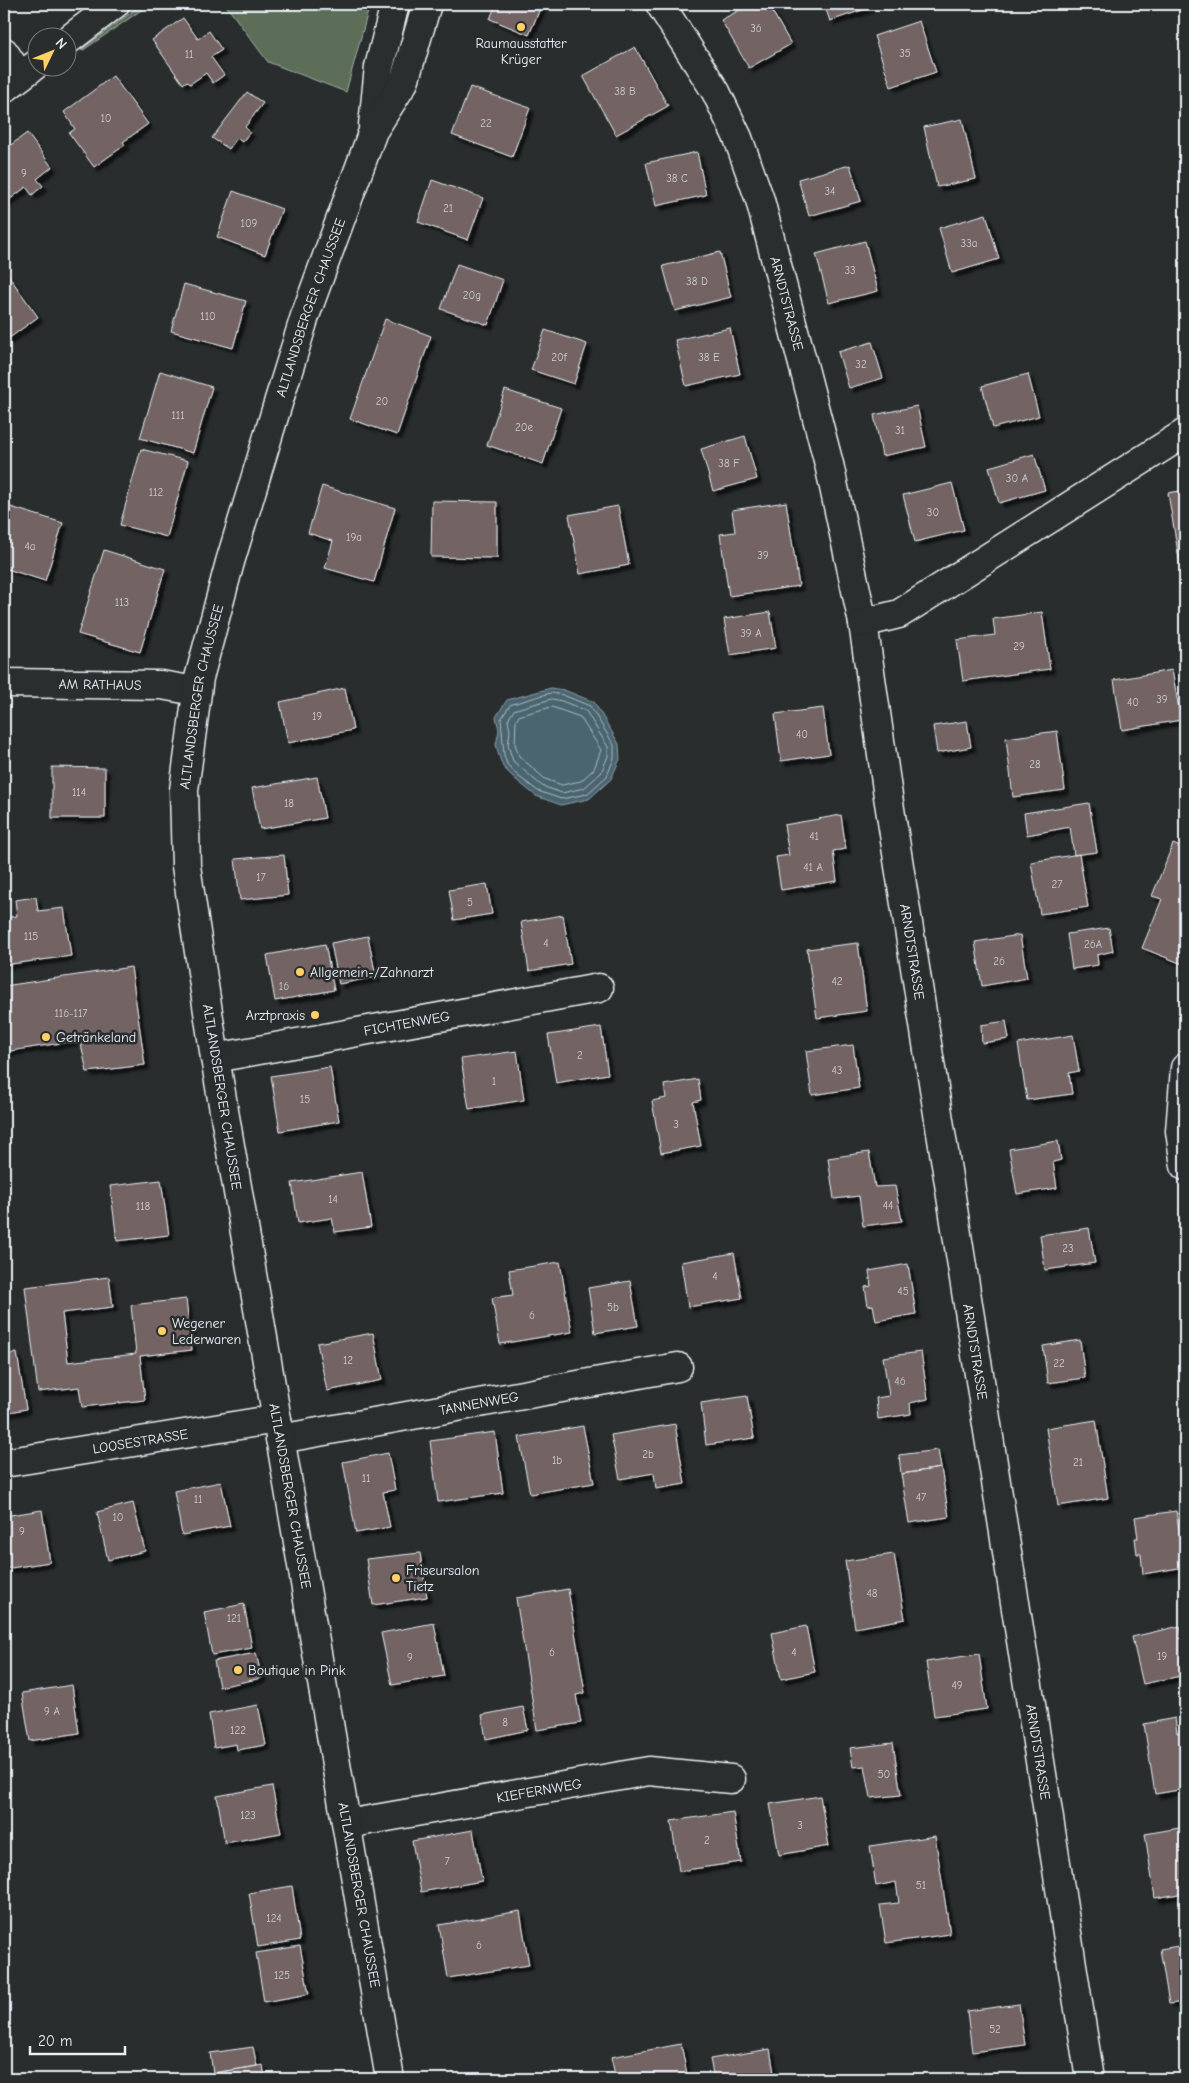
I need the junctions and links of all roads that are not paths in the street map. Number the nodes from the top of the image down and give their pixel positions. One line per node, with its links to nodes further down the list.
1 (114, 4): 5 (street)
2 (395, 4): 8 (street, ALTLANDSBERGER CHAUSSEE)
3 (427, 4): 8 (street, ALTLANDSBERGER CHAUSSEE)
4 (660, 4): 10 (street, ARNDTSTRASSE)
5 (78, 32)
6 (4, 52): 7 (street)
7 (20, 76)
8 (373, 131): 12 (street, ALTLANDSBERGER CHAUSSEE)
9 (1185, 434): 10 (street)
10 (863, 623): 23 (street, ARNDTSTRASSE)
11 (4, 683): 12 (street, AM RATHAUS)
12 (196, 691): 14 (street, ALTLANDSBERGER CHAUSSEE)
13 (599, 988): 14 (street, FICHTENWEG)
14 (215, 1058): 18 (street, ALTLANDSBERGER CHAUSSEE)
15 (1185, 1068): 16 (street)
16 (1185, 1166)
17 (678, 1367): 18 (street, TANNENWEG)
18 (278, 1429): 19 (street, LOOSESTRASSE); 21 (street, ALTLANDSBERGER CHAUSSEE)
19 (4, 1463)
20 (731, 1779): 21 (street, KIEFERNWEG)
21 (347, 1824): 22 (street, ALTLANDSBERGER CHAUSSEE)
22 (390, 2079)
23 (1090, 2079)

